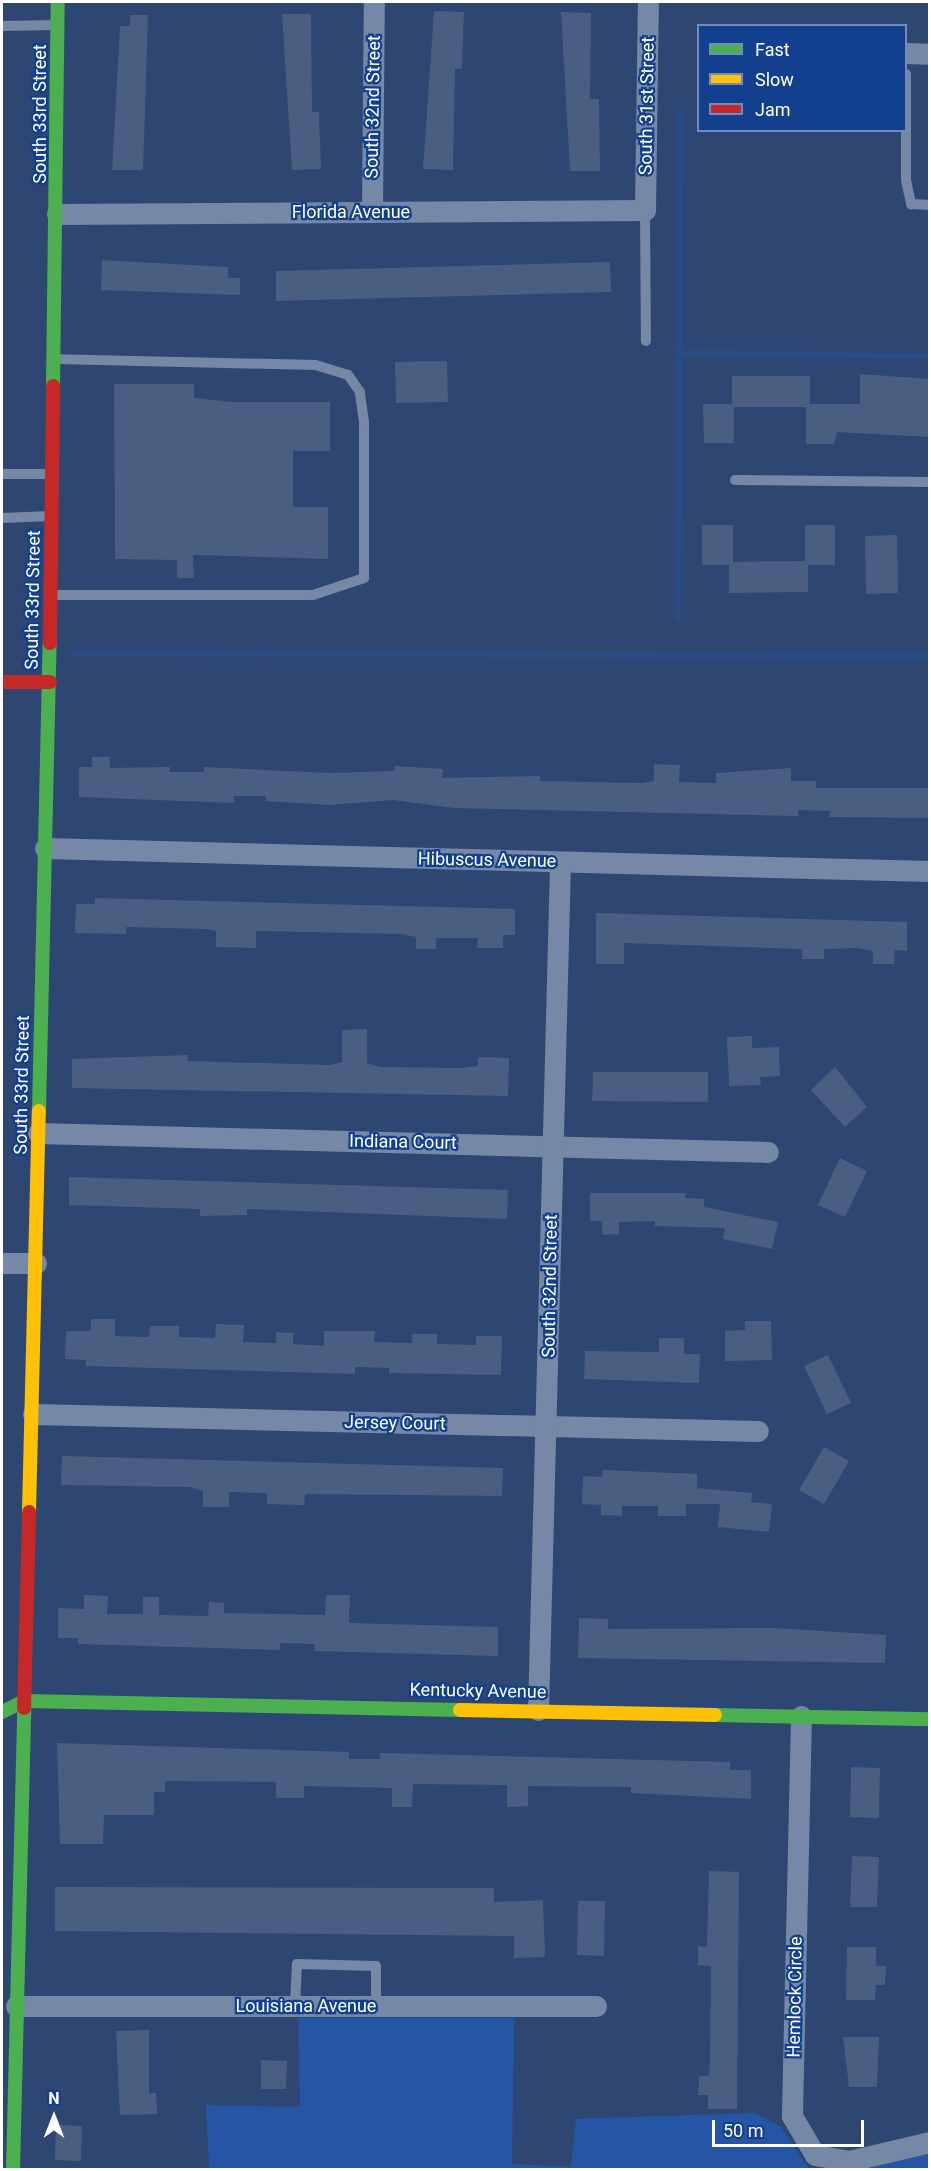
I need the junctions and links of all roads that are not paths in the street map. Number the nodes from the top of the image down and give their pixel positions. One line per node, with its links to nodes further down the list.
1 (58, 2): 4 (street, South 33rd Street)
2 (374, 2): 11 (street, South 32nd Street)
3 (648, 2): 10 (street, South 31st Street)
4 (58, 25): 5 (lane); 12 (street, South 33rd Street)
5 (2, 26)
6 (907, 53): 7 (street)
7 (930, 54)
8 (906, 132): 9 (lane)
9 (930, 205)
10 (645, 210): 11 (street, Florida Avenue); 13 (lane)
11 (372, 212): 12 (street, Florida Avenue)
12 (57, 214): 14 (street, South 33rd Street)
13 (646, 341)
14 (56, 359): 16 (street, South 33rd Street); 21 (lane)
15 (2, 474): 16 (lane)
16 (52, 474): 19 (street, South 33rd Street)
17 (735, 480): 18 (lane)
18 (930, 482)
19 (51, 516): 20 (lane); 21 (street, South 33rd Street)
20 (2, 518)
21 (52, 595): 23 (street, South 33rd Street)
22 (2, 682): 23 (street)
23 (50, 682): 24 (street, South 33rd Street)
24 (45, 848): 25 (street, Hibuscus Avenue); 27 (street, South 33rd Street)
25 (560, 862): 26 (street, Hibuscus Avenue); 28 (street, South 32nd Street)
26 (930, 871)
27 (38, 1133): 28 (street, Indiana Court); 31 (street, South 33rd Street)
28 (554, 1146): 29 (street, Indiana Court); 33 (street, South 32nd Street)
29 (768, 1152)
30 (2, 1263): 31 (street)
31 (36, 1263): 32 (street, South 33rd Street)
32 (33, 1414): 33 (street, Jersey Court); 35 (street, South 33rd Street)
33 (547, 1427): 34 (street, Jersey Court); 36 (street, South 32nd Street)
34 (758, 1431)
35 (25, 1701): 36 (street, Kentucky Avenue); 37 (street); 41 (street, South 33rd Street)
36 (538, 1710): 38 (street, Kentucky Avenue)
37 (2, 1712)
38 (801, 1716): 39 (street, Kentucky Avenue); 45 (street, Hemlock Circle)
39 (930, 1719)
40 (295, 2005): 41 (street, Louisiana Avenue); 42 (street, Louisiana Avenue); 42 (lane)
41 (16, 2006): 44 (street, South 33rd Street)
42 (376, 2006): 43 (street, Louisiana Avenue)
43 (596, 2006)
44 (8, 2098): 46 (street, South 33rd Street)
45 (930, 2142)
46 (13, 2169)

